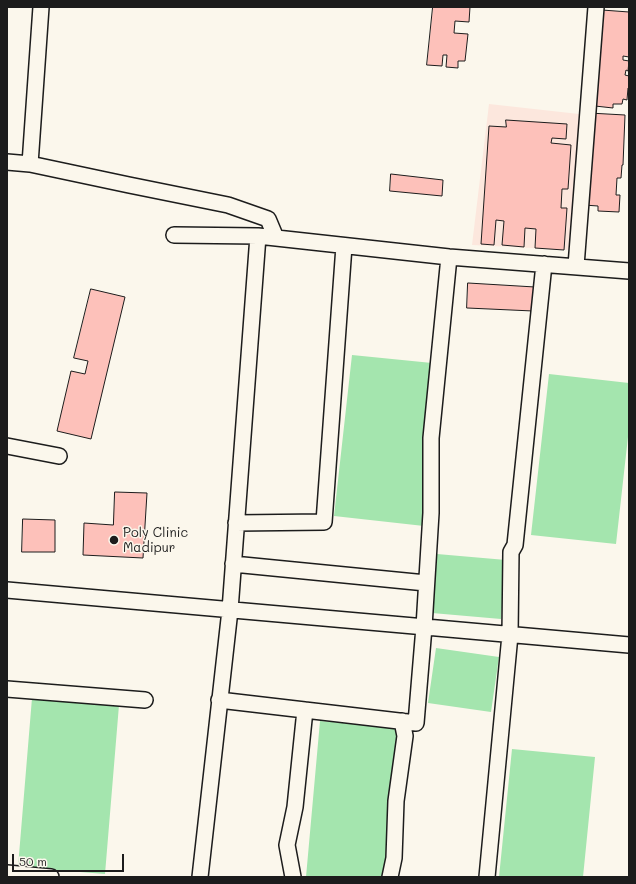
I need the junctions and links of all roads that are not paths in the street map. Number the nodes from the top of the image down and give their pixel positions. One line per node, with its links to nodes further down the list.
1 (42, 7): 4 (street)
2 (596, 7): 11 (street)
3 (7, 162): 4 (street)
4 (30, 164): 7 (street)
5 (174, 235): 6 (street)
6 (258, 236): 7 (street); 15 (street)
7 (276, 238): 8 (street)
8 (344, 246): 9 (street); 15 (street)
9 (449, 257): 10 (street); 17 (street)
10 (544, 264): 11 (street); 21 (street)
11 (576, 266): 12 (street)
12 (629, 271)
13 (7, 446): 14 (street)
14 (59, 456)
15 (236, 524): 16 (street)
16 (233, 564): 17 (street); 19 (street)
17 (426, 583): 20 (street)
18 (7, 590): 19 (street)
19 (230, 610): 20 (street); 25 (street)
20 (424, 627): 21 (street); 27 (street)
21 (510, 635): 22 (street); 33 (street)
22 (629, 645)
23 (7, 689): 24 (street)
24 (145, 700)
25 (220, 700): 26 (street); 30 (street)
26 (305, 710): 27 (street); 31 (street)
27 (402, 721): 32 (street)
28 (7, 873): 29 (street)
29 (51, 877)
30 (200, 877)
31 (293, 877)
32 (390, 877)
33 (487, 877)

